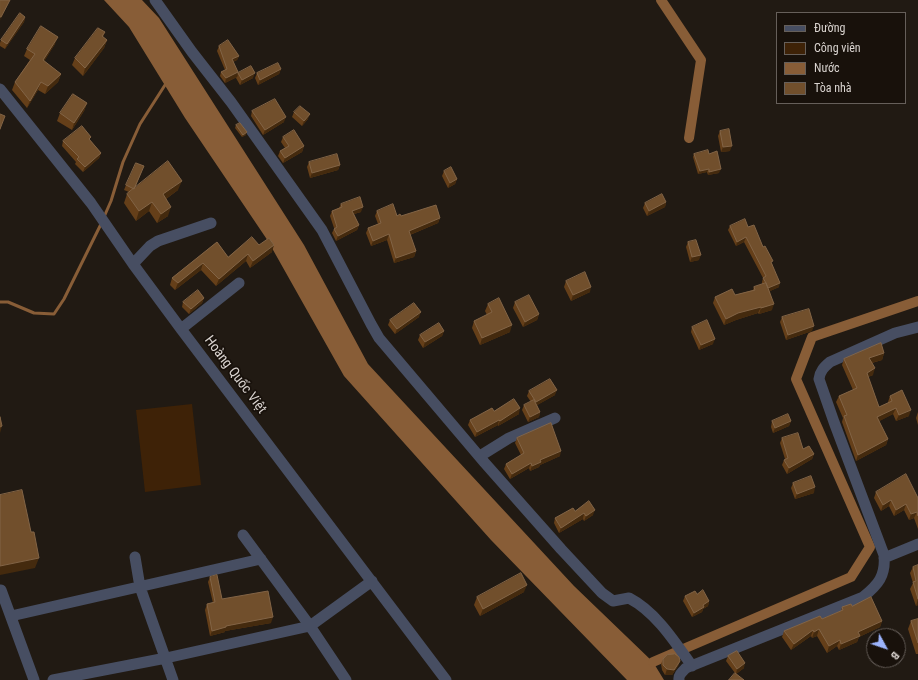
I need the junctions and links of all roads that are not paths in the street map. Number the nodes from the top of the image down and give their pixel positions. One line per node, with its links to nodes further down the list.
1 (155, 0): 9 (street)
2 (0, 89): 4 (street, Hoàng Quốc Việt)
3 (211, 223): 4 (street)
4 (133, 264): 7 (street, Hoàng Quốc Việt)
5 (239, 283): 7 (street)
6 (918, 327): 13 (street)
7 (181, 329): 15 (street, Hoàng Quốc Việt)
8 (555, 418): 9 (street)
9 (480, 456): 21 (street)
10 (243, 535): 14 (street)
11 (918, 544): 13 (street)
12 (134, 557): 16 (street)
13 (884, 558): 21 (street)
14 (261, 559): 16 (street); 19 (street)
15 (372, 581): 19 (street); 26 (street, Hoàng Quốc Việt)
16 (140, 587): 18 (street); 20 (street)
17 (1, 590): 18 (street)
18 (11, 616): 22 (street)
19 (310, 626): 20 (street); 25 (street)
20 (166, 658): 23 (street); 24 (street)
21 (692, 666): 27 (street)
22 (34, 680)
23 (53, 680)
24 (174, 680)
25 (346, 680)
26 (446, 680)
27 (679, 680)

